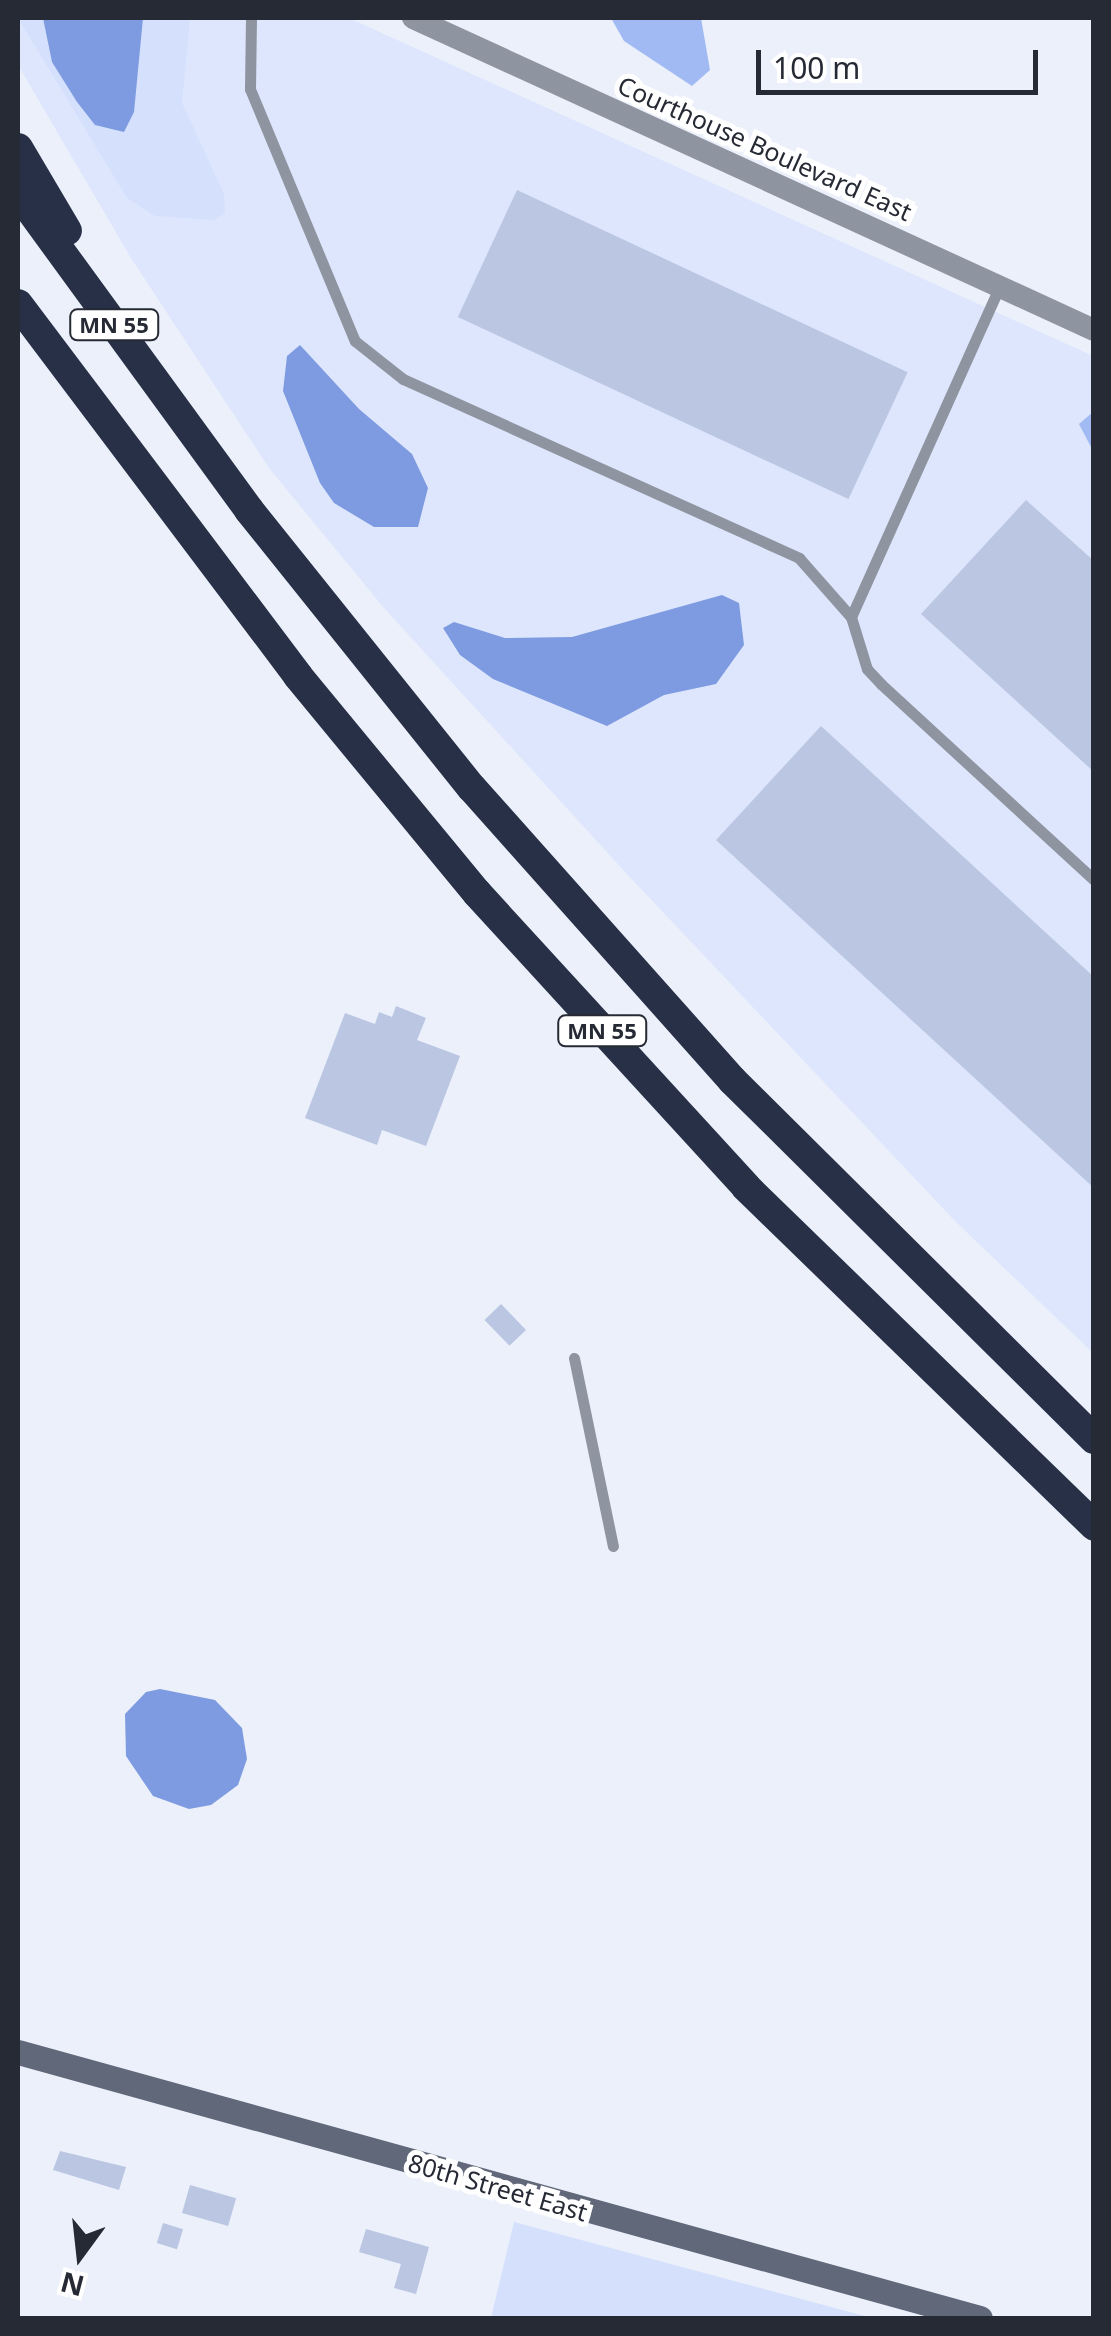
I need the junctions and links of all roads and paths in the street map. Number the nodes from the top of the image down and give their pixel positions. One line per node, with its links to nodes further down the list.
1 (251, 18): 11 (lane)
2 (413, 18): 5 (street, Courthouse Boulevard East)
3 (18, 148): 9 (highway)
4 (18, 193): 9 (highway, MN 55)
5 (1000, 286): 8 (street, Courthouse Boulevard East); 11 (lane)
6 (18, 304): 10 (highway, MN 55)
7 (18, 329): 10 (highway)
8 (1094, 330)
9 (211, 458): 14 (highway, MN 55)
10 (158, 494): 15 (highway, MN 55)
11 (851, 617): 12 (lane)
12 (1094, 880)
13 (574, 1358): 16 (lane)
14 (1094, 1439)
15 (1094, 1526)
16 (612, 1546)
17 (18, 2052): 18 (street, 80th Street East)
18 (980, 2318)

